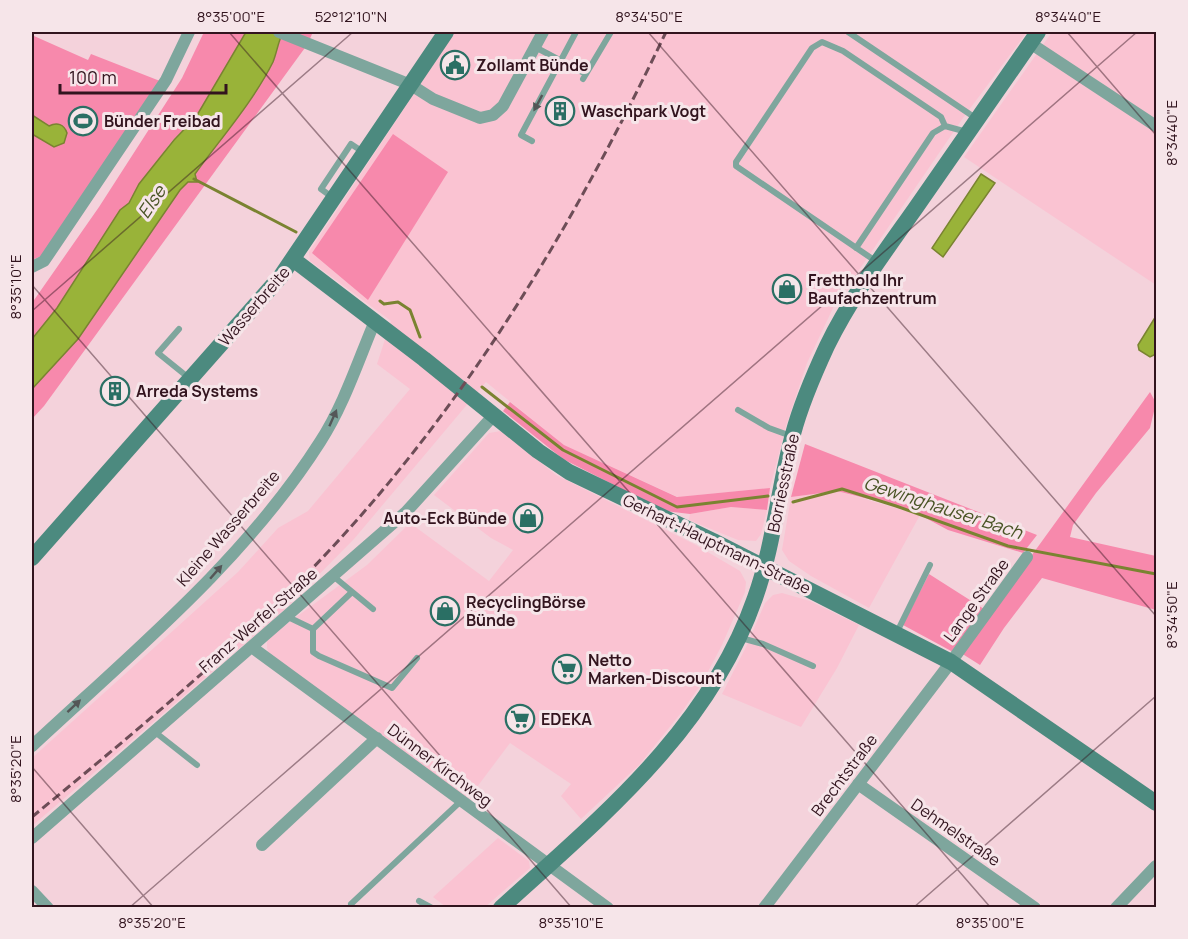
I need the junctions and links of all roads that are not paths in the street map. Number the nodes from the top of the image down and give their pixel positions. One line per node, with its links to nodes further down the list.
1 (189, 32): 19 (street)
2 (279, 32): 11 (street)
3 (446, 32): 11 (main road, Wasserbreite)
4 (543, 32): 9 (street)
5 (576, 32): 10 (lane)
6 (611, 32): 10 (lane)
7 (848, 32): 13 (lane)
8 (1034, 37): 13 (main road, Borriesstraße); 14 (street)
9 (535, 46): 10 (lane); 11 (street)
10 (560, 60): 15 (lane, one-way to 15)
11 (411, 85): 17 (main road, Wasserbreite)
12 (945, 126): 13 (lane); 16 (lane); 16 (lane)
13 (972, 126): 18 (main road, Borriesstraße)
14 (1156, 126)
15 (532, 141)
16 (856, 248): 18 (lane)
17 (294, 260): 20 (main road, Gerhart-Hauptmann-Straße); 22 (main road, Wasserbreite)
18 (877, 263): 25 (main road, Borriesstraße)
19 (32, 267)
20 (375, 321): 24 (main road, Gerhart-Hauptmann-Straße); 43 (street, Kleine Wasserbreite, one-way to 20)
21 (178, 329): 22 (lane)
22 (190, 379): 27 (main road, Wasserbreite)
23 (738, 410): 25 (lane)
24 (494, 415): 29 (main road, Gerhart-Hauptmann-Straße); 30 (street, Franz-Werfel-Straße)
25 (792, 436): 29 (main road, Borriesstraße)
26 (1027, 557): 39 (street, Lange Straße)
27 (32, 558)
28 (930, 565): 35 (lane)
29 (764, 567): 35 (main road, Gerhart-Hauptmann-Straße); 36 (main road, Borriesstraße)
30 (333, 576): 31 (lane); 33 (street, Franz-Werfel-Straße)
31 (352, 592): 32 (lane); 34 (lane)
32 (373, 609)
33 (288, 617): 34 (lane); 37 (street, Franz-Werfel-Straße)
34 (313, 629): 38 (lane)
35 (896, 634): 39 (main road, Gerhart-Hauptmann-Straße)
36 (738, 637): 40 (lane); 50 (main road, Borriesstraße)
37 (253, 648): 41 (street, Franz-Werfel-Straße); 42 (street, Dünner Kirchweg)
38 (417, 658)
39 (951, 662): 45 (street, Brechtstraße); 47 (main road, Gerhart-Hauptmann-Straße)
40 (813, 666)
41 (155, 732): 44 (lane); 48 (street, Franz-Werfel-Straße)
42 (376, 738): 46 (street, Dünner Kirchweg); 49 (street)
43 (32, 746)
44 (197, 765)
45 (858, 784): 59 (street, Brechtstraße); 60 (street, Dehmelstraße)
46 (461, 801): 50 (street, Dünner Kirchweg); 54 (lane)
47 (1156, 803)
48 (32, 838)
49 (262, 845)
50 (548, 865): 57 (main road, Borriesstraße); 58 (street, Dünner Kirchweg)
51 (1156, 866): 61 (street)
52 (32, 891): 55 (street)
53 (419, 901): 56 (lane)
54 (351, 904)
55 (48, 908)
56 (432, 908)
57 (501, 908)
58 (608, 908)
59 (764, 908)
60 (1035, 908)
61 (1116, 908)

